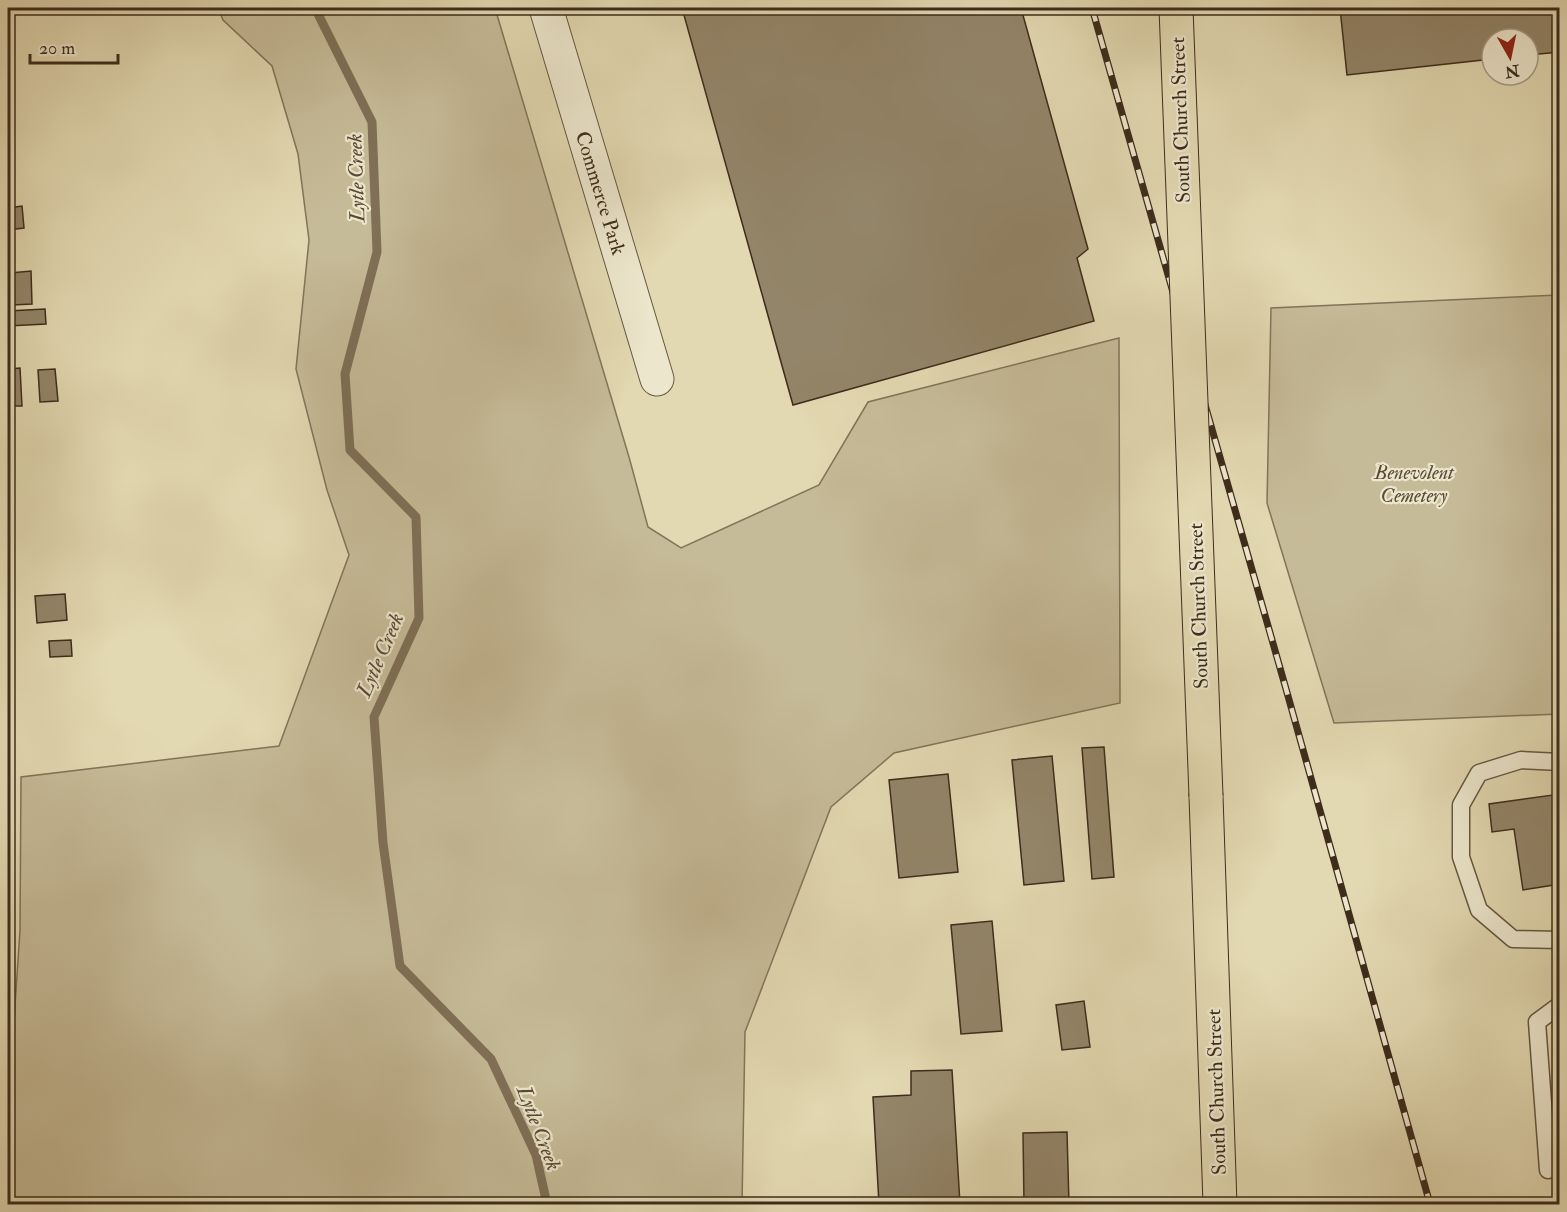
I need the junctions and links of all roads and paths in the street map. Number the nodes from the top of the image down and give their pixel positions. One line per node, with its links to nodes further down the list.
1 (546, 8): 3 (street, Commerce Park)
2 (1176, 8): 8 (main road, South Church Street, bridge)
3 (657, 379)
4 (1560, 762): 5 (lane)
5 (1560, 940)
6 (1560, 1005): 7 (lane)
7 (1548, 1170)
8 (1220, 1204)

